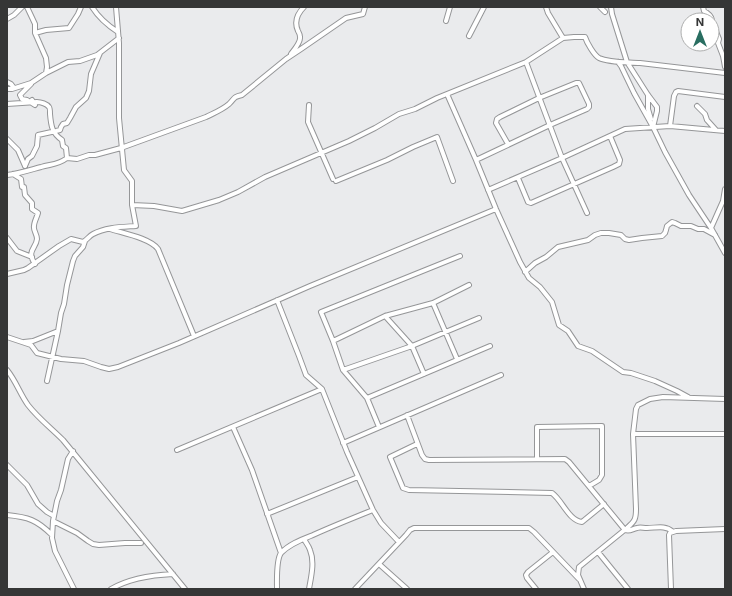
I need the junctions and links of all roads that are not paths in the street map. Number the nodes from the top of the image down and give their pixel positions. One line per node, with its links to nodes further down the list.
1 (22, 7): 14 (street)
2 (27, 7): 17 (street)
3 (81, 7): 17 (street)
4 (92, 7): 16 (street)
5 (116, 7): 16 (street)
6 (304, 7): 21 (street)
7 (366, 7): 22 (street)
8 (450, 7): 15 (street)
9 (484, 7): 18 (street)
10 (546, 7): 20 (street)
11 (600, 7): 13 (street)
12 (611, 7): 28 (street)
13 (605, 12)
14 (7, 19)
15 (446, 21)
16 (118, 32): 19 (street)
17 (35, 33): 30 (street)
18 (469, 36)
19 (119, 38): 24 (street); 53 (street)
20 (563, 38): 26 (street); 27 (street)
21 (300, 40): 22 (street); 25 (street)
22 (310, 43): 25 (street)
23 (720, 49): 29 (street)
24 (100, 53): 30 (street); 49 (street)
25 (288, 58): 53 (street)
26 (526, 62): 36 (street); 39 (street)
27 (618, 62): 28 (street); 46 (street)
28 (627, 62): 31 (street); 37 (street)
29 (725, 66)
30 (46, 73): 32 (street)
31 (725, 73)
32 (34, 81): 34 (street); 40 (street)
33 (7, 82): 34 (street)
34 (14, 88): 35 (street)
35 (7, 89)
36 (447, 94): 54 (street); 57 (street)
37 (648, 95): 46 (street); 46 (street)
38 (725, 97): 45 (street)
39 (539, 98): 44 (street); 44 (street); 52 (street)
40 (31, 102): 41 (street); 49 (street)
41 (7, 104)
42 (309, 105): 54 (street)
43 (697, 106): 47 (street)
44 (550, 125): 52 (street); 56 (street)
45 (670, 126): 46 (street); 47 (street)
46 (653, 127): 50 (street); 69 (street)
47 (716, 130): 48 (street)
48 (724, 131)
49 (54, 132): 55 (street); 58 (street)
50 (610, 136): 56 (street); 63 (street)
51 (7, 139): 58 (street)
52 (508, 144): 57 (street)
53 (121, 148): 55 (street); 66 (street)
54 (321, 153): 62 (street); 66 (street)
55 (67, 158): 58 (street)
56 (562, 158): 61 (street); 63 (street)
57 (476, 160): 65 (street)
58 (26, 168): 59 (street)
59 (13, 174): 60 (street); 76 (street)
60 (7, 175)
61 (518, 178): 63 (street); 65 (street)
62 (452, 181)
63 (574, 184): 68 (street)
64 (725, 189): 69 (street)
65 (488, 190): 67 (street)
66 (132, 205): 70 (street)
67 (496, 209): 78 (street); 81 (street)
68 (587, 213)
69 (711, 228): 71 (street)
70 (107, 229): 73 (street); 87 (street)
71 (715, 235): 74 (street); 78 (street)
72 (7, 238): 76 (street)
73 (85, 241): 77 (street); 85 (street)
74 (725, 253)
75 (460, 256): 90 (street)
76 (32, 258): 77 (street)
77 (35, 264): 79 (street)
78 (525, 272): 102 (street)
79 (7, 274)
80 (469, 285): 82 (street)
81 (277, 300): 87 (street); 100 (street)
82 (434, 303): 83 (street); 86 (street)
83 (385, 316): 90 (street); 91 (street)
84 (479, 318): 86 (street)
85 (58, 331): 89 (street); 93 (street)
86 (446, 332): 91 (street); 94 (street)
87 (194, 336): 93 (street)
88 (7, 338): 89 (street)
89 (20, 341): 93 (street)
90 (333, 341): 96 (street)
91 (412, 346): 96 (street); 97 (street)
92 (490, 346): 94 (street)
93 (52, 356): 99 (street)
94 (458, 359): 97 (street)
95 (7, 370): 112 (street)
96 (344, 370): 101 (street)
97 (424, 374): 101 (street)
98 (501, 375): 104 (street)
99 (47, 381)
100 (322, 389): 105 (street); 109 (street)
101 (366, 398): 106 (street)
102 (688, 398): 103 (street); 107 (street)
103 (725, 399)
104 (407, 415): 106 (street); 110 (street)
105 (233, 427): 111 (street); 119 (street)
106 (379, 427): 109 (street)
107 (633, 434): 108 (street); 124 (street)
108 (725, 434)
109 (343, 442): 115 (street)
110 (417, 444): 113 (street); 117 (street)
111 (177, 450)
112 (73, 451): 121 (street); 134 (street)
113 (537, 459): 116 (street); 116 (street)
114 (7, 465): 121 (street)
115 (358, 477): 118 (street); 119 (street)
116 (589, 486): 117 (street)
117 (604, 504): 124 (street)
118 (373, 510): 127 (street); 128 (street)
119 (267, 514): 132 (street)
120 (7, 515): 126 (street)
121 (54, 516): 122 (street)
122 (53, 521): 126 (street); 129 (street)
123 (725, 529): 125 (street)
124 (625, 530): 125 (street); 131 (street)
125 (672, 531): 146 (street)
126 (52, 536): 136 (street)
127 (304, 539): 132 (street); 140 (street)
128 (399, 542): 130 (street); 133 (street)
129 (141, 543)
130 (553, 552): 135 (street); 143 (street)
131 (598, 552): 135 (street); 145 (street)
132 (282, 553): 139 (street)
133 (379, 564): 141 (street); 142 (street)
134 (173, 574): 137 (street); 138 (street)
135 (579, 579): 144 (street)
136 (74, 589)
137 (111, 589)
138 (185, 589)
139 (277, 589)
140 (309, 589)
141 (355, 589)
142 (408, 589)
143 (536, 589)
144 (584, 589)
145 (628, 589)
146 (671, 589)

